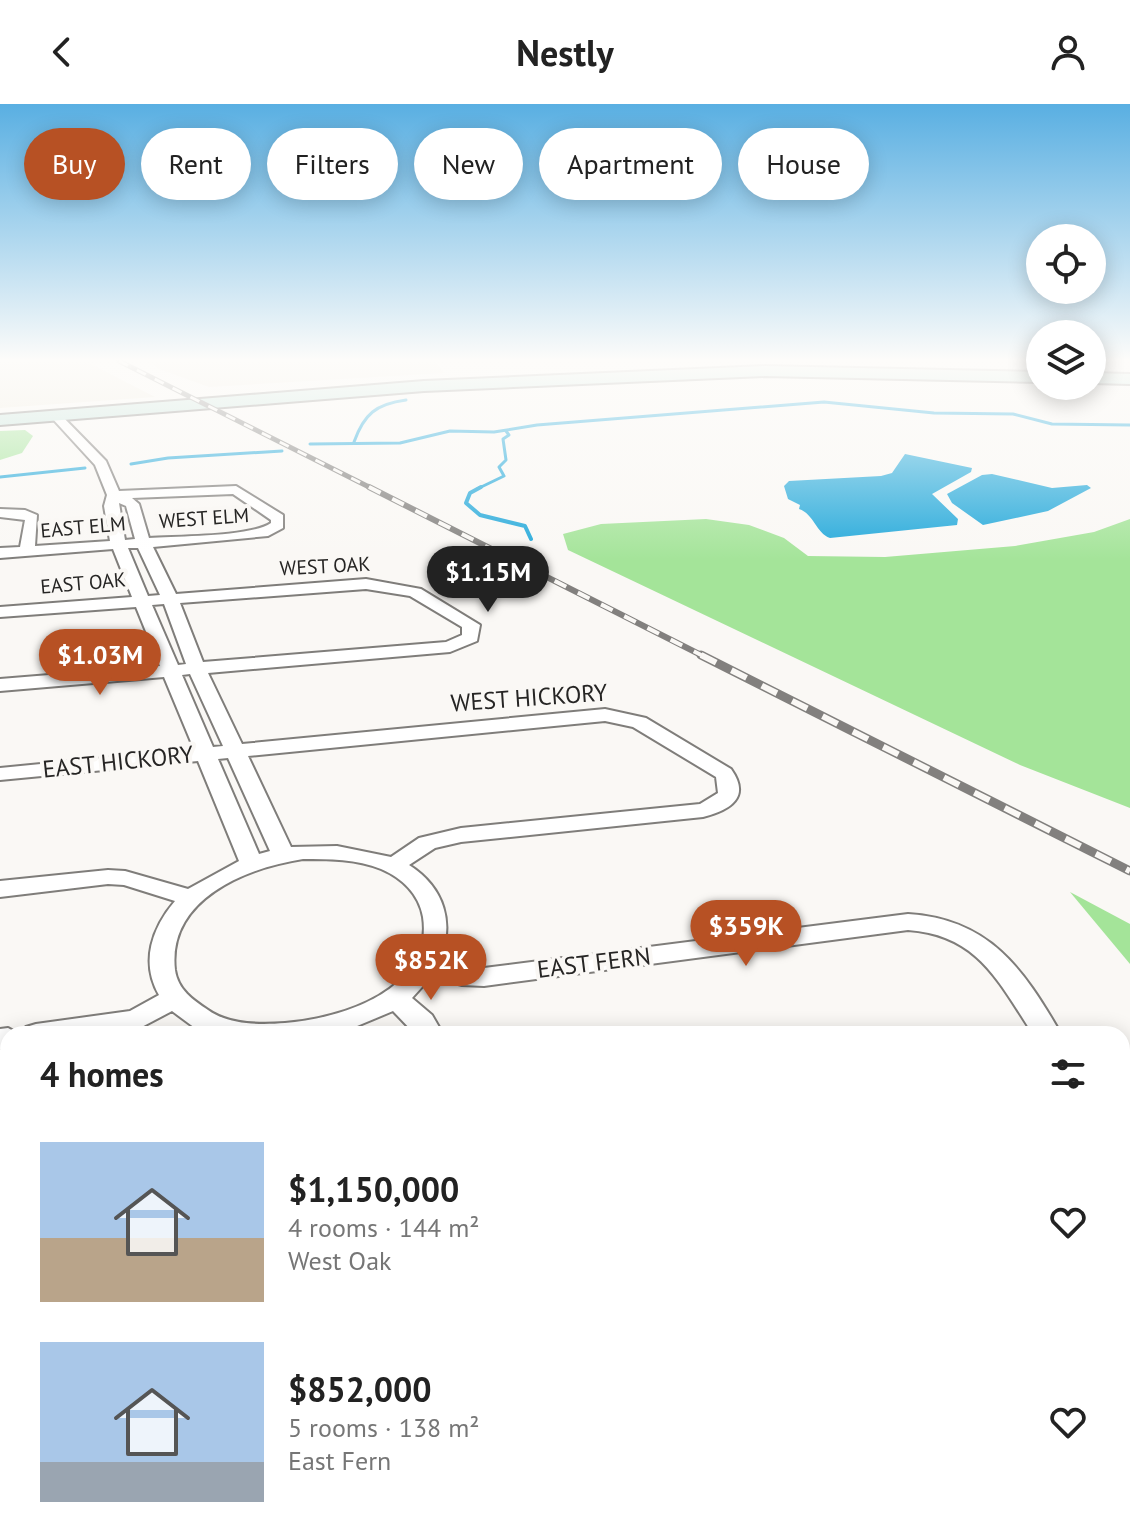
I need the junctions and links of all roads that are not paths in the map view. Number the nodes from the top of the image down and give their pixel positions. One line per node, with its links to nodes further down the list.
1 (67, 428): 2 (street)
2 (114, 495): 4 (street); 4 (street, WEST ELM); 5 (street)
3 (0, 513): 6 (street, EAST ELM)
4 (143, 542): 5 (street, EAST ELM); 8 (street)
5 (118, 543): 6 (street, EAST ELM); 9 (street)
6 (27, 551): 7 (street, EAST ELM)
7 (0, 553)
8 (170, 598): 9 (street, EAST OAK); 11 (street); 11 (street, WEST OAK)
9 (143, 600): 10 (street, EAST OAK); 12 (street)
10 (0, 612)
11 (196, 667): 12 (street); 14 (street)
12 (168, 669): 13 (street); 15 (street)
13 (0, 685)
14 (236, 750): 15 (street, EAST HICKORY); 17 (street); 19 (street, WEST HICKORY)
15 (206, 754): 16 (street, EAST HICKORY); 18 (street)
16 (0, 774)
17 (283, 854): 18 (street); 19 (street)
18 (251, 863): 21 (street)
19 (393, 866): 22 (street)
20 (0, 889): 21 (street)
21 (193, 898): 24 (street)
22 (426, 967): 23 (street); 29 (street, EAST FERN)
23 (395, 998): 27 (street); 28 (street)
24 (173, 999): 25 (street); 26 (street)
25 (93, 1026)
26 (202, 1026)
27 (329, 1026)
28 (424, 1026)
29 (1041, 1026)

